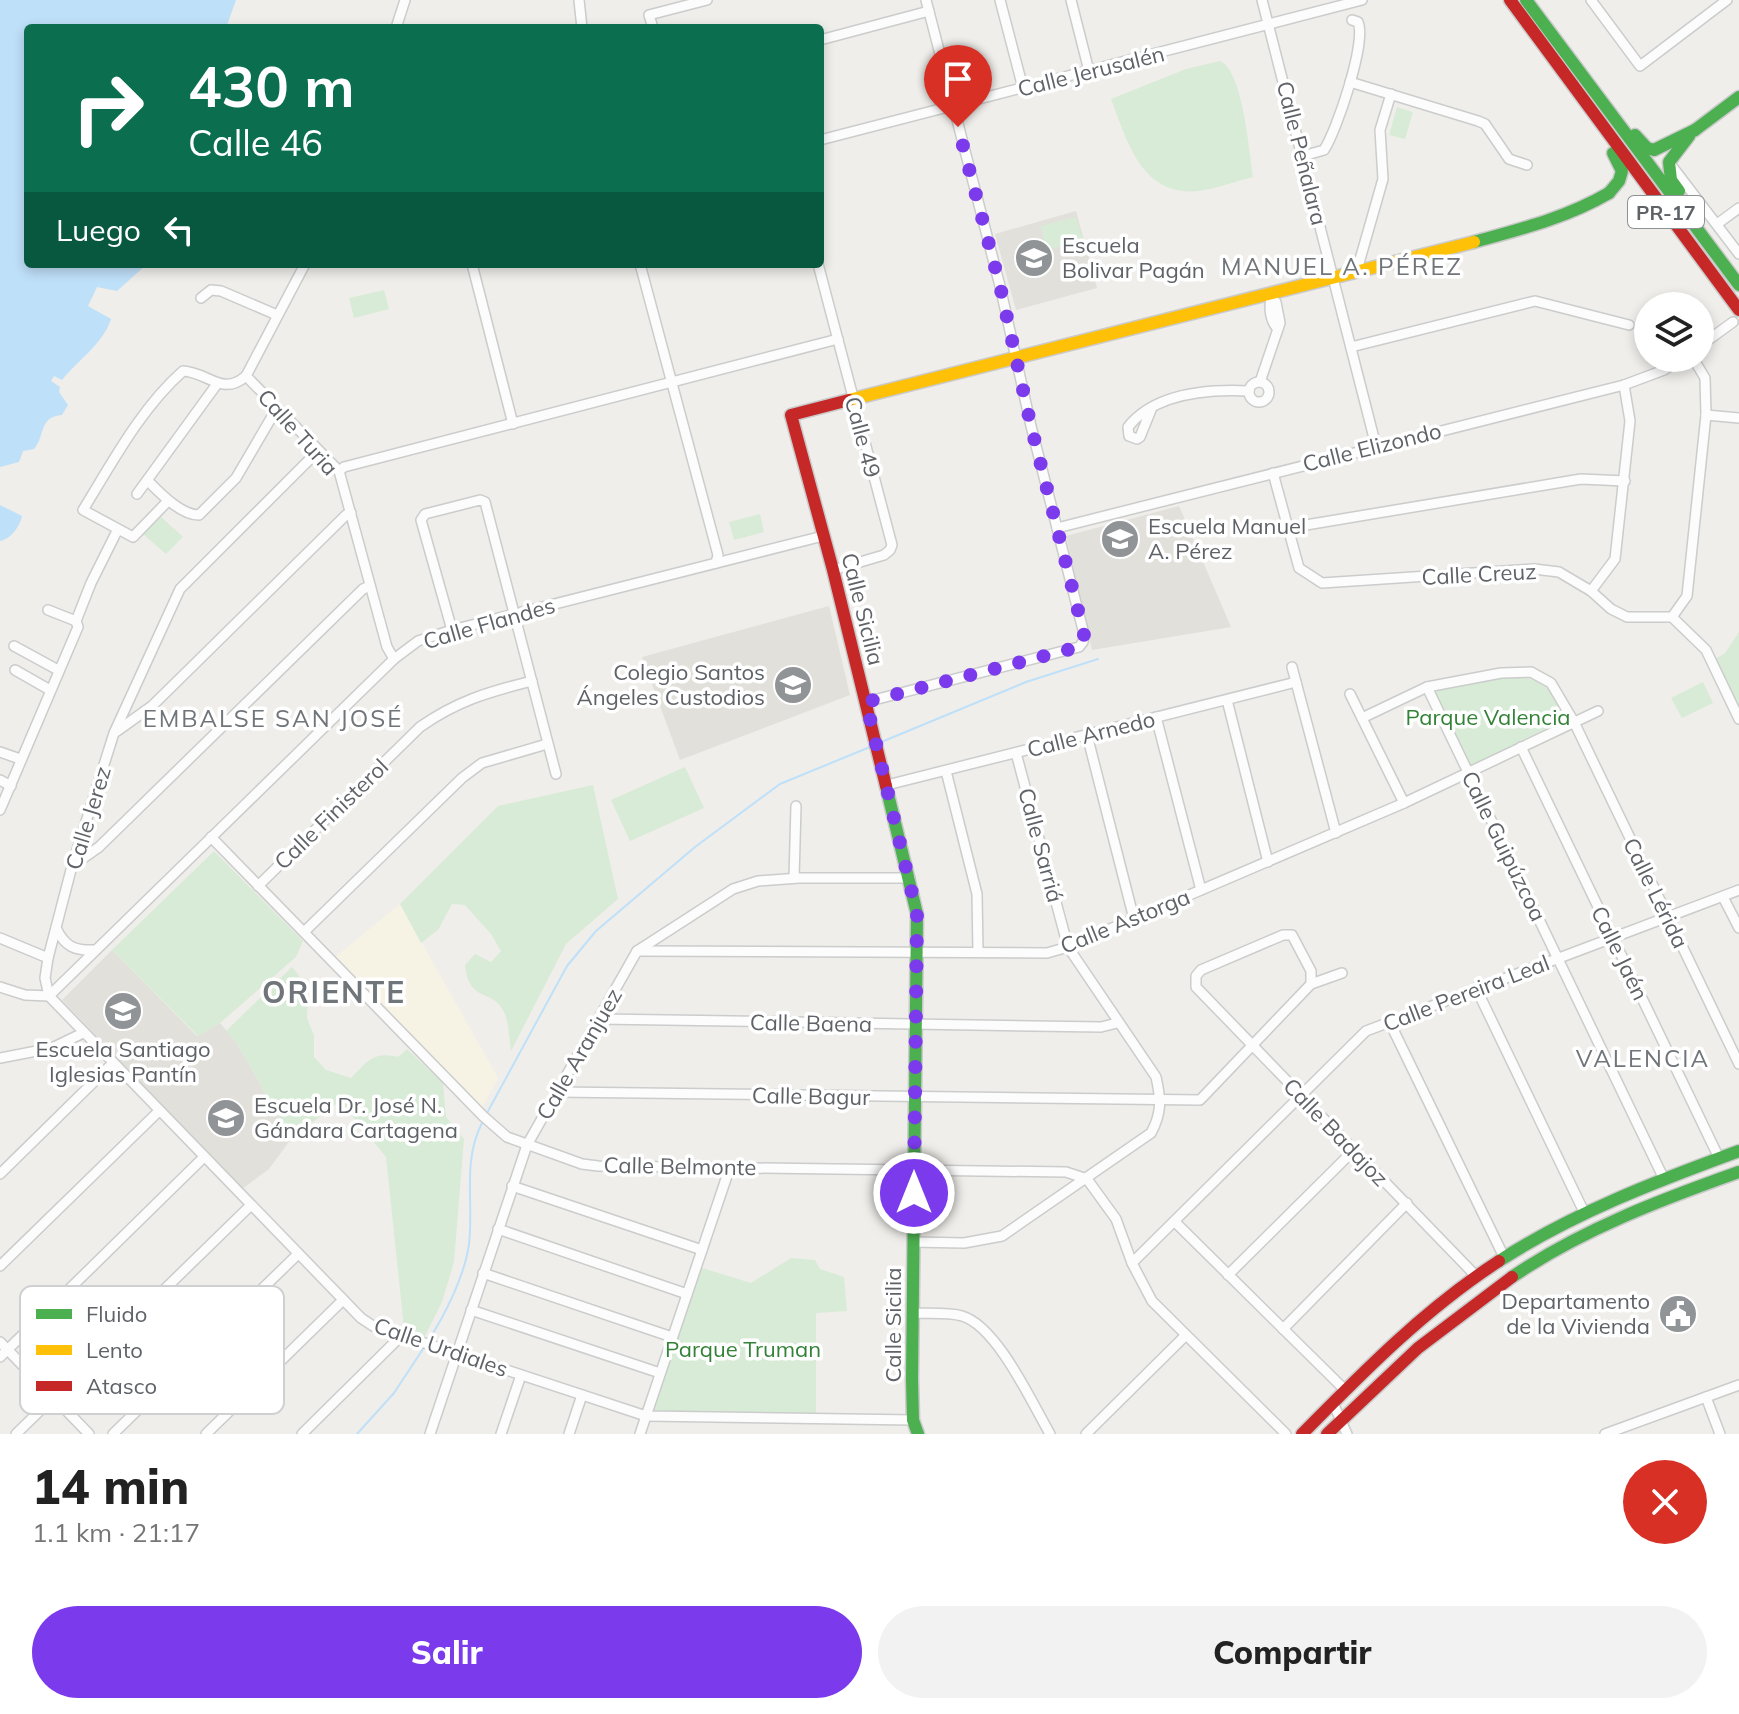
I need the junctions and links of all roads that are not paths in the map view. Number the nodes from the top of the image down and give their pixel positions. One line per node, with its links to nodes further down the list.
1 (405, 0): 15 (street)
2 (579, 0): 16 (street)
3 (707, 0): 17 (street)
4 (926, 0): 13 (street)
5 (1000, 0): 22 (street)
6 (1071, 0): 20 (street)
7 (1262, 0): 18 (street, Calle Peñalara)
8 (1362, 0): 18 (street, Calle Jerusalén)
9 (1510, 0): 27 (main road, PR-17)
10 (1526, 0): 25 (main road, PR-17)
11 (1591, 0): 12 (street)
12 (1727, 0)
13 (929, 11): 19 (street); 26 (street)
14 (1352, 20): 21 (street)
15 (397, 24)
16 (582, 24)
17 (652, 24)
18 (1268, 25): 20 (street, Calle Jerusalén); 30 (street, Calle Peñalara)
19 (824, 39)
20 (1089, 71): 22 (street, Calle Jerusalén)
21 (1350, 82): 23 (street); 30 (street)
22 (1023, 88): 26 (street, Calle Jerusalén)
23 (1391, 94): 32 (street); 43 (street)
24 (1739, 97): 28 (main road)
25 (1603, 105): 28 (main road); 35 (main road, PR-17)
26 (953, 106): 29 (street, Calle Jerusalén); 54 (street)
27 (1593, 114): 33 (main road); 37 (main road, PR-17)
28 (1695, 130): 31 (main road)
29 (824, 139)
30 (1303, 156): 44 (street, Calle Peñalara)
31 (1669, 162): 35 (main road); 36 (street)
32 (1527, 165)
33 (1609, 193): 37 (main road); 43 (main road)
34 (1739, 208): 36 (street)
35 (1689, 219): 45 (main road, PR-17)
36 (1717, 224): 38 (street)
37 (1677, 228): 49 (main road, PR-17)
38 (1739, 254)
39 (303, 268): 48 (street, Calle Turia)
40 (473, 268): 68 (street)
41 (641, 268): 58 (street)
42 (819, 268): 52 (street, Calle 49)
43 (1357, 270): 44 (main road)
44 (1333, 276): 46 (main road); 53 (street, Calle Peñalara)
45 (1739, 285)
46 (1271, 296): 54 (main road); 59 (street)
47 (201, 298): 48 (street)
48 (277, 315): 57 (street, Calle Turia)
49 (1736, 316): 51 (street)
50 (1629, 325): 53 (street)
51 (1714, 334)
52 (838, 339): 58 (street); 63 (street, Calle 49)
53 (1351, 347): 69 (street, Calle Peñalara)
54 (1016, 357): 63 (main road); 78 (street)
55 (1659, 372): 61 (street, Calle Elizondo)
56 (1701, 372): 66 (street)
57 (246, 376): 60 (street); 64 (street, Calle Turia)
58 (673, 382): 68 (street); 82 (street)
59 (1260, 382): 62 (street); 62 (street)
60 (217, 384): 73 (street); 80 (street)
61 (1624, 385): 69 (street, Calle Elizondo); 74 (street)
62 (1249, 391): 65 (street)
63 (853, 399): 81 (main road, Calle Sicilia); 83 (street, Calle 49)
64 (277, 408): 70 (street, Calle Turia); 76 (street)
65 (1151, 410)
66 (1706, 415): 67 (street); 88 (street)
67 (1739, 418)
68 (513, 424): 71 (street)
69 (1376, 446): 72 (street, Calle Elizondo)
70 (318, 451): 71 (street, Calle Turia); 108 (street, Calle Jerez)
71 (339, 471): 77 (street, Calle Turia)
72 (1273, 473): 78 (street, Calle Elizondo); 79 (street, Calle Creuz)
73 (148, 481): 75 (street); 76 (street)
74 (1625, 481): 79 (street); 85 (street)
75 (137, 494)
76 (168, 501): 80 (street)
77 (351, 513): 84 (street, Calle Turia); 108 (street)
78 (1057, 528): 102 (street)
79 (1288, 528): 85 (street, Calle Creuz)
80 (117, 531): 89 (street)
81 (823, 536): 82 (street, Calle Flandes); 83 (main road, Calle Sicilia)
82 (716, 563): 87 (street, Calle Flandes)
83 (833, 570): 102 (main road, Calle Sicilia)
84 (370, 586): 92 (street, Calle Turia); 127 (street)
85 (1591, 591): 88 (street, Calle Creuz)
86 (48, 610): 89 (street)
87 (515, 613): 90 (street, Calle Flandes); 90 (street); 96 (street)
88 (1672, 617): 106 (street)
89 (76, 621): 95 (street)
90 (452, 630): 92 (street, Calle Flandes)
91 (14, 646): 95 (street)
92 (394, 659): 125 (street, Calle Flandes)
93 (1292, 667): 97 (street)
94 (15, 670): 99 (street)
95 (58, 670): 99 (street)
96 (532, 681): 110 (street); 130 (street, Calle Finisterol)
97 (1296, 682): 101 (street, Calle Arnedo); 124 (street)
98 (1427, 687): 105 (street, Calle Lérida); 107 (street, Calle Lérida); 116 (street, Calle Guipúzcoa)
99 (50, 690): 114 (street)
100 (1350, 694): 105 (street)
101 (1227, 700): 104 (street, Calle Arnedo); 126 (street)
102 (866, 702): 119 (main road, Calle Sicilia)
103 (1598, 711): 107 (street, Calle Astorga)
104 (1156, 717): 109 (street, Calle Arnedo); 131 (street)
105 (1362, 718): 121 (street)
106 (1739, 719)
107 (1574, 722): 111 (street, Calle Astorga); 134 (street, Calle Lérida)
108 (114, 733): 127 (street, Calle Jerez)
109 (1087, 735): 113 (street, Calle Arnedo); 135 (street)
110 (547, 744): 117 (street); 138 (street)
111 (1521, 747): 116 (street, Calle Astorga); 140 (street, Calle Jaén)
112 (0, 752): 114 (street)
113 (1016, 753): 115 (street, Calle Arnedo); 141 (street, Calle Sarriá)
114 (20, 759): 120 (street)
115 (946, 771): 119 (street, Calle Arnedo); 145 (street)
116 (1469, 773): 121 (street, Calle Astorga); 147 (street, Calle Guipúzcoa)
117 (556, 774)
118 (0, 780): 120 (street)
119 (887, 785): 129 (main road, Calle Sicilia)
120 (11, 786): 123 (street)
121 (1404, 803): 124 (street, Calle Astorga)
122 (796, 806): 128 (street)
123 (0, 810)
124 (1336, 833): 126 (street, Calle Astorga)
125 (211, 837): 130 (street, Calle Belmonte); 142 (street, Calle Flandes)
126 (1268, 862): 131 (street, Calle Astorga)
127 (72, 866): 136 (street, Calle Jerez)
128 (794, 878): 129 (street, Calle Aranjuez); 143 (street, Calle Aranjuez)
129 (910, 878): 144 (main road, Calle Sicilia)
130 (258, 886): 138 (street, Calle Belmonte)
131 (1201, 890): 135 (street, Calle Astorga)
132 (1739, 890): 133 (street, Calle Pereira Leal)
133 (1723, 897): 134 (street, Calle Pereira Leal); 137 (street)
134 (1668, 917): 140 (street, Calle Pereira Leal); 161 (street, Calle Lérida)
135 (1134, 919): 141 (street, Calle Astorga)
136 (56, 928): 142 (street); 146 (street, Calle Jerez)
137 (1739, 928)
138 (304, 932): 167 (street, Calle Belmonte)
139 (0, 938): 146 (street)
140 (1612, 938): 147 (street, Calle Pereira Leal); 171 (street, Calle Jaén)
141 (1068, 947): 145 (street, Calle Astorga); 155 (street, Calle Sarriá)
142 (95, 950): 152 (street, Calle Flandes)
143 (637, 951): 144 (street, Calle Astorga); 153 (street, Calle Aranjuez)
144 (918, 952): 145 (street, Calle Astorga); 156 (main road, Calle Sicilia)
145 (978, 952)
146 (48, 958): 152 (street, Calle Jerez)
147 (1557, 958): 151 (street, Calle Pereira Leal); 177 (street, Calle Guipúzcoa)
148 (1342, 973): 149 (street)
149 (1311, 984): 158 (street, Calle Bagur); 158 (street, Calle Badajoz)
150 (0, 987): 152 (street)
151 (1476, 988): 154 (street, Calle Pereira Leal); 181 (street)
152 (49, 996): 157 (street)
153 (600, 1019): 156 (street, Calle Baena); 162 (street, Calle Aranjuez)
154 (1389, 1021): 163 (street, Calle Pereira Leal); 187 (street)
155 (1117, 1023): 156 (street, Calle Baena); 165 (street, Calle Sarriá)
156 (916, 1025): 164 (main road, Calle Sicilia)
157 (83, 1033): 159 (street); 160 (street, Calle Urdiales)
158 (1253, 1046): 163 (street, Calle Badajoz); 165 (street, Calle Bagur)
159 (0, 1058)
160 (113, 1063): 166 (street, Calle Urdiales); 175 (street)
161 (1739, 1064)
162 (557, 1092): 164 (street, Calle Bagur); 167 (street, Calle Aranjuez)
163 (1300, 1096): 168 (street, Calle Badajoz); 182 (street, Calle Pereira Leal)
164 (914, 1098): 165 (street, Calle Bagur); 173 (main road, Calle Sicilia)
165 (1161, 1100): 176 (street)
166 (159, 1111): 170 (street, Calle Urdiales); 189 (street)
167 (527, 1145): 172 (street, Calle Belmonte); 178 (street, Calle Aranjuez)
168 (1354, 1150): 179 (street, Calle Badajoz); 191 (street)
169 (1739, 1151): 171 (main road)
170 (204, 1157): 180 (street, Calle Urdiales); 193 (street)
171 (1719, 1158): 177 (main road)
172 (730, 1167): 173 (street, Calle Belmonte); 185 (street)
173 (915, 1169): 176 (street, Calle Belmonte); 184 (main road, Calle Sicilia)
174 (1739, 1172): 222 (main road)
175 (0, 1174)
176 (1087, 1179): 184 (street); 188 (street)
177 (1664, 1179): 181 (main road)
178 (512, 1186): 183 (street, Calle Aranjuez); 185 (street)
179 (1407, 1203): 192 (street, Calle Badajoz); 200 (street)
180 (250, 1206): 186 (street, Calle Urdiales); 194 (street)
181 (1584, 1212): 187 (main road)
182 (1175, 1222): 188 (street, Calle Pereira Leal); 191 (street)
183 (498, 1229): 190 (street, Calle Aranjuez); 196 (street)
184 (913, 1242): 199 (main road, Calle Sicilia)
185 (702, 1250): 196 (street)
186 (298, 1254): 195 (street); 197 (street, Calle Urdiales)
187 (1504, 1257): 192 (main road)
188 (1132, 1263): 202 (street)
189 (0, 1266)
190 (483, 1273): 198 (street, Calle Aranjuez); 204 (street)
191 (1228, 1275): 200 (street)
192 (1476, 1276): 212 (main road)
193 (69, 1286)
194 (168, 1286)
195 (265, 1286)
196 (687, 1294): 204 (street)
197 (343, 1300): 203 (street, Calle Urdiales); 207 (street)
198 (471, 1310): 206 (street, Calle Aranjuez); 209 (street)
199 (913, 1313): 221 (main road, Calle Sicilia); 233 (street)
200 (1283, 1329): 212 (street)
201 (20, 1333): 205 (street)
202 (1186, 1335): 234 (street); 235 (street)
203 (406, 1337): 206 (street, Calle Urdiales); 227 (street)
204 (672, 1337): 209 (street)
205 (2, 1350): 208 (street)
206 (457, 1354): 210 (street, Calle Urdiales); 228 (street, Calle Aranjuez)
207 (284, 1358)
208 (20, 1367)
209 (660, 1373): 220 (street)
210 (521, 1375): 213 (street, Calle Urdiales); 229 (street)
211 (1739, 1385): 214 (street)
212 (1346, 1391): 215 (main road)
213 (582, 1395): 220 (street, Calle Urdiales); 230 (street)
214 (1706, 1397): 239 (street); 240 (street)
215 (1333, 1403): 222 (street); 236 (main road)
216 (37, 1414): 223 (street)
217 (70, 1414): 224 (street)
218 (134, 1414): 225 (street)
219 (226, 1414): 226 (street)
220 (646, 1416): 221 (street, Calle Urdiales); 231 (street)
221 (913, 1420): 232 (main road, Calle Sicilia)
222 (1341, 1420): 237 (main road); 238 (street)
223 (16, 1434)
224 (89, 1434)
225 (113, 1434)
226 (206, 1434)
227 (302, 1434)
228 (430, 1434)
229 (501, 1434)
230 (569, 1434)
231 (640, 1434)
232 (918, 1434)
233 (1050, 1434)
234 (1086, 1434)
235 (1286, 1434)
236 (1302, 1434)
237 (1327, 1434)
238 (1347, 1434)
239 (1605, 1434)
240 (1720, 1434)

